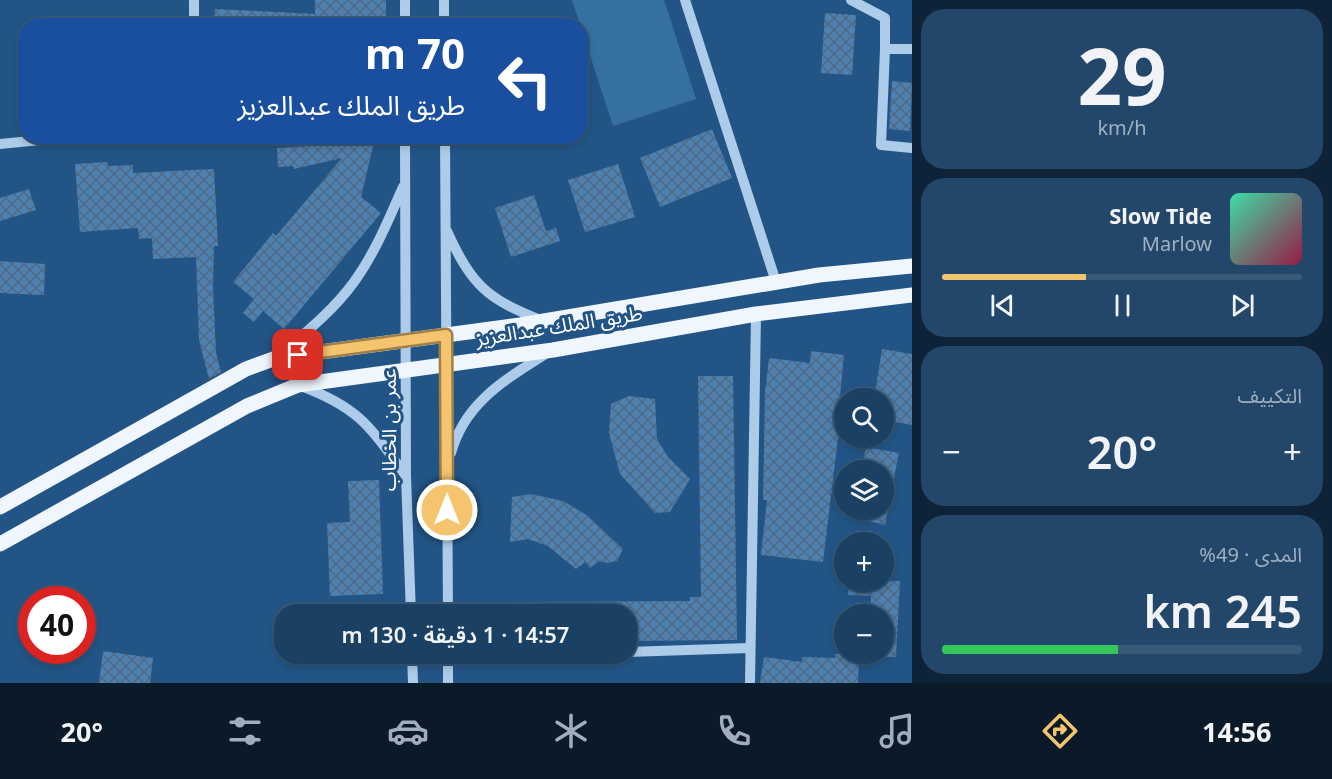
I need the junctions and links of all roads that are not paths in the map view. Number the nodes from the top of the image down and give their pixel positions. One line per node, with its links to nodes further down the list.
1 (194, 0): 6 (street)
2 (405, 0): 7 (street)
3 (444, 0): 8 (street)
4 (685, 0): 19 (street)
5 (851, 0): 9 (street)
6 (195, 18)
7 (405, 18)
8 (444, 18)
9 (885, 49): 10 (street); 15 (street)
10 (912, 49)
11 (18, 142): 12 (street)
12 (0, 144)
13 (405, 144): 16 (street, عمر بن الخطاب)
14 (445, 144): 17 (street)
15 (912, 148)
16 (405, 181): 24 (street, عمر بن الخطاب); 26 (street)
17 (446, 229): 22 (street); 23 (street)
18 (912, 266): 19 (main road, طريق الملك عبدالعزيز)
19 (776, 282): 22 (main road, طريق الملك عبدالعزيز)
20 (912, 295): 21 (main road, طريق الملك عبدالعزيز)
21 (756, 314): 25 (main road, طريق الملك عبدالعزيز); 36 (street)
22 (543, 321): 23 (main road, طريق الملك عبدالعزيز)
23 (446, 335): 24 (main road, طريق الملك عبدالعزيز); 27 (street)
24 (406, 341): 26 (main road, طريق الملك عبدالعزيز); 28 (street, عمر بن الخطاب)
25 (553, 350): 27 (main road, طريق الملك عبدالعزيز); 30 (street)
26 (276, 358): 32 (main road, طريق الملك عبدالعزيز)
27 (446, 365): 28 (main road, طريق الملك عبدالعزيز); 30 (street)
28 (406, 370): 29 (main road, طريق الملك عبدالعزيز); 31 (street, عمر بن الخطاب)
29 (297, 385): 31 (street); 33 (main road, طريق الملك عبدالعزيز)
30 (447, 467): 35 (street)
31 (406, 476): 34 (street, عمر بن الخطاب)
32 (0, 507)
33 (0, 544)
34 (411, 604)
35 (448, 604)
36 (749, 648): 37 (street); 42 (street)
37 (637, 652)
38 (412, 664): 40 (street)
39 (448, 664): 41 (street)
40 (413, 683)
41 (448, 683)
42 (750, 683)

